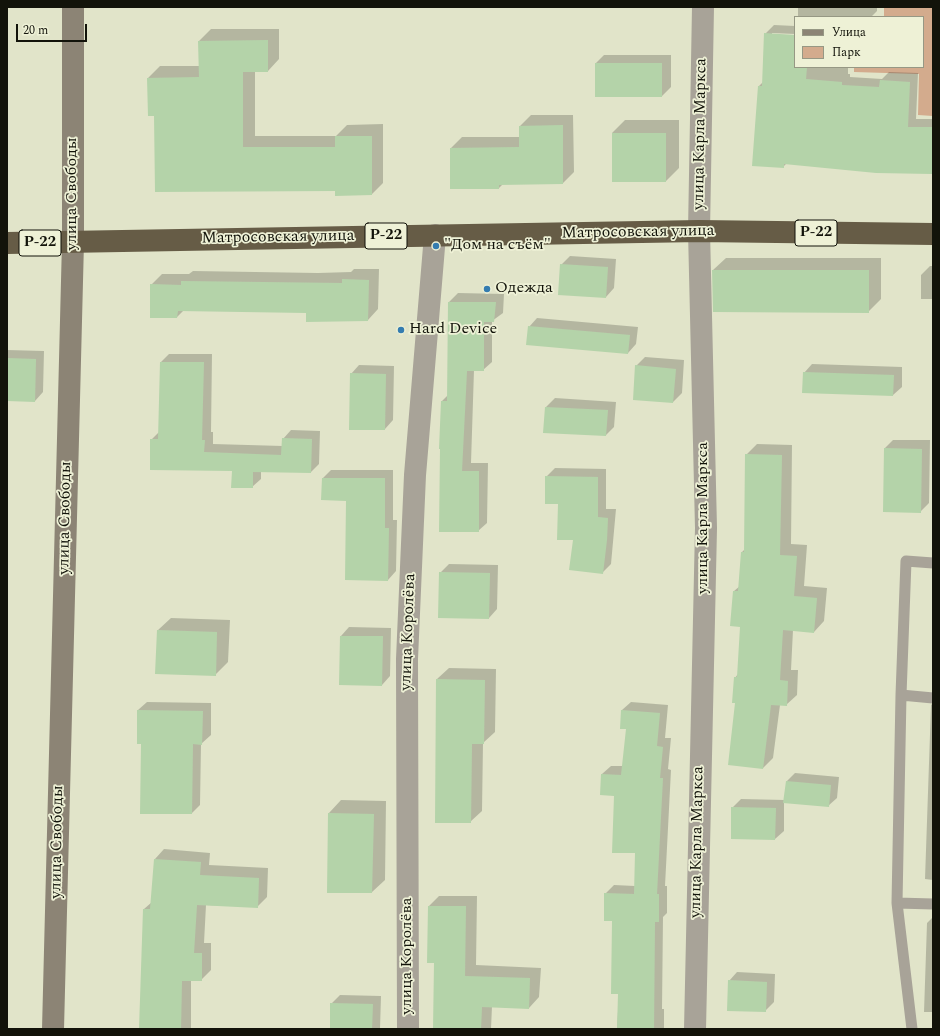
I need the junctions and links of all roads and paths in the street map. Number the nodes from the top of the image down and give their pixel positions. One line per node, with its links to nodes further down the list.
1 (73, 7): 6 (street, улица Свободы)
2 (703, 7): 3 (street, улица Карла Маркса)
3 (699, 232): 4 (highway, Матросовская улица / Р-22); 5 (highway, Матросовская улица / Р-22); 15 (street, улица Карла Маркса)
4 (933, 234)
5 (435, 235): 6 (highway, Матросовская улица / Р-22); 14 (street, улица Королёва)
6 (73, 242): 7 (highway, Матросовская улица / Р-22); 13 (street, улица Свободы)
7 (7, 243)
8 (933, 563): 9 (lane)
9 (901, 695): 10 (lane); 11 (lane)
10 (933, 698)
11 (897, 903): 12 (lane); 16 (lane)
12 (933, 904)
13 (53, 1029)
14 (408, 1029)
15 (695, 1029)
16 (912, 1029)

